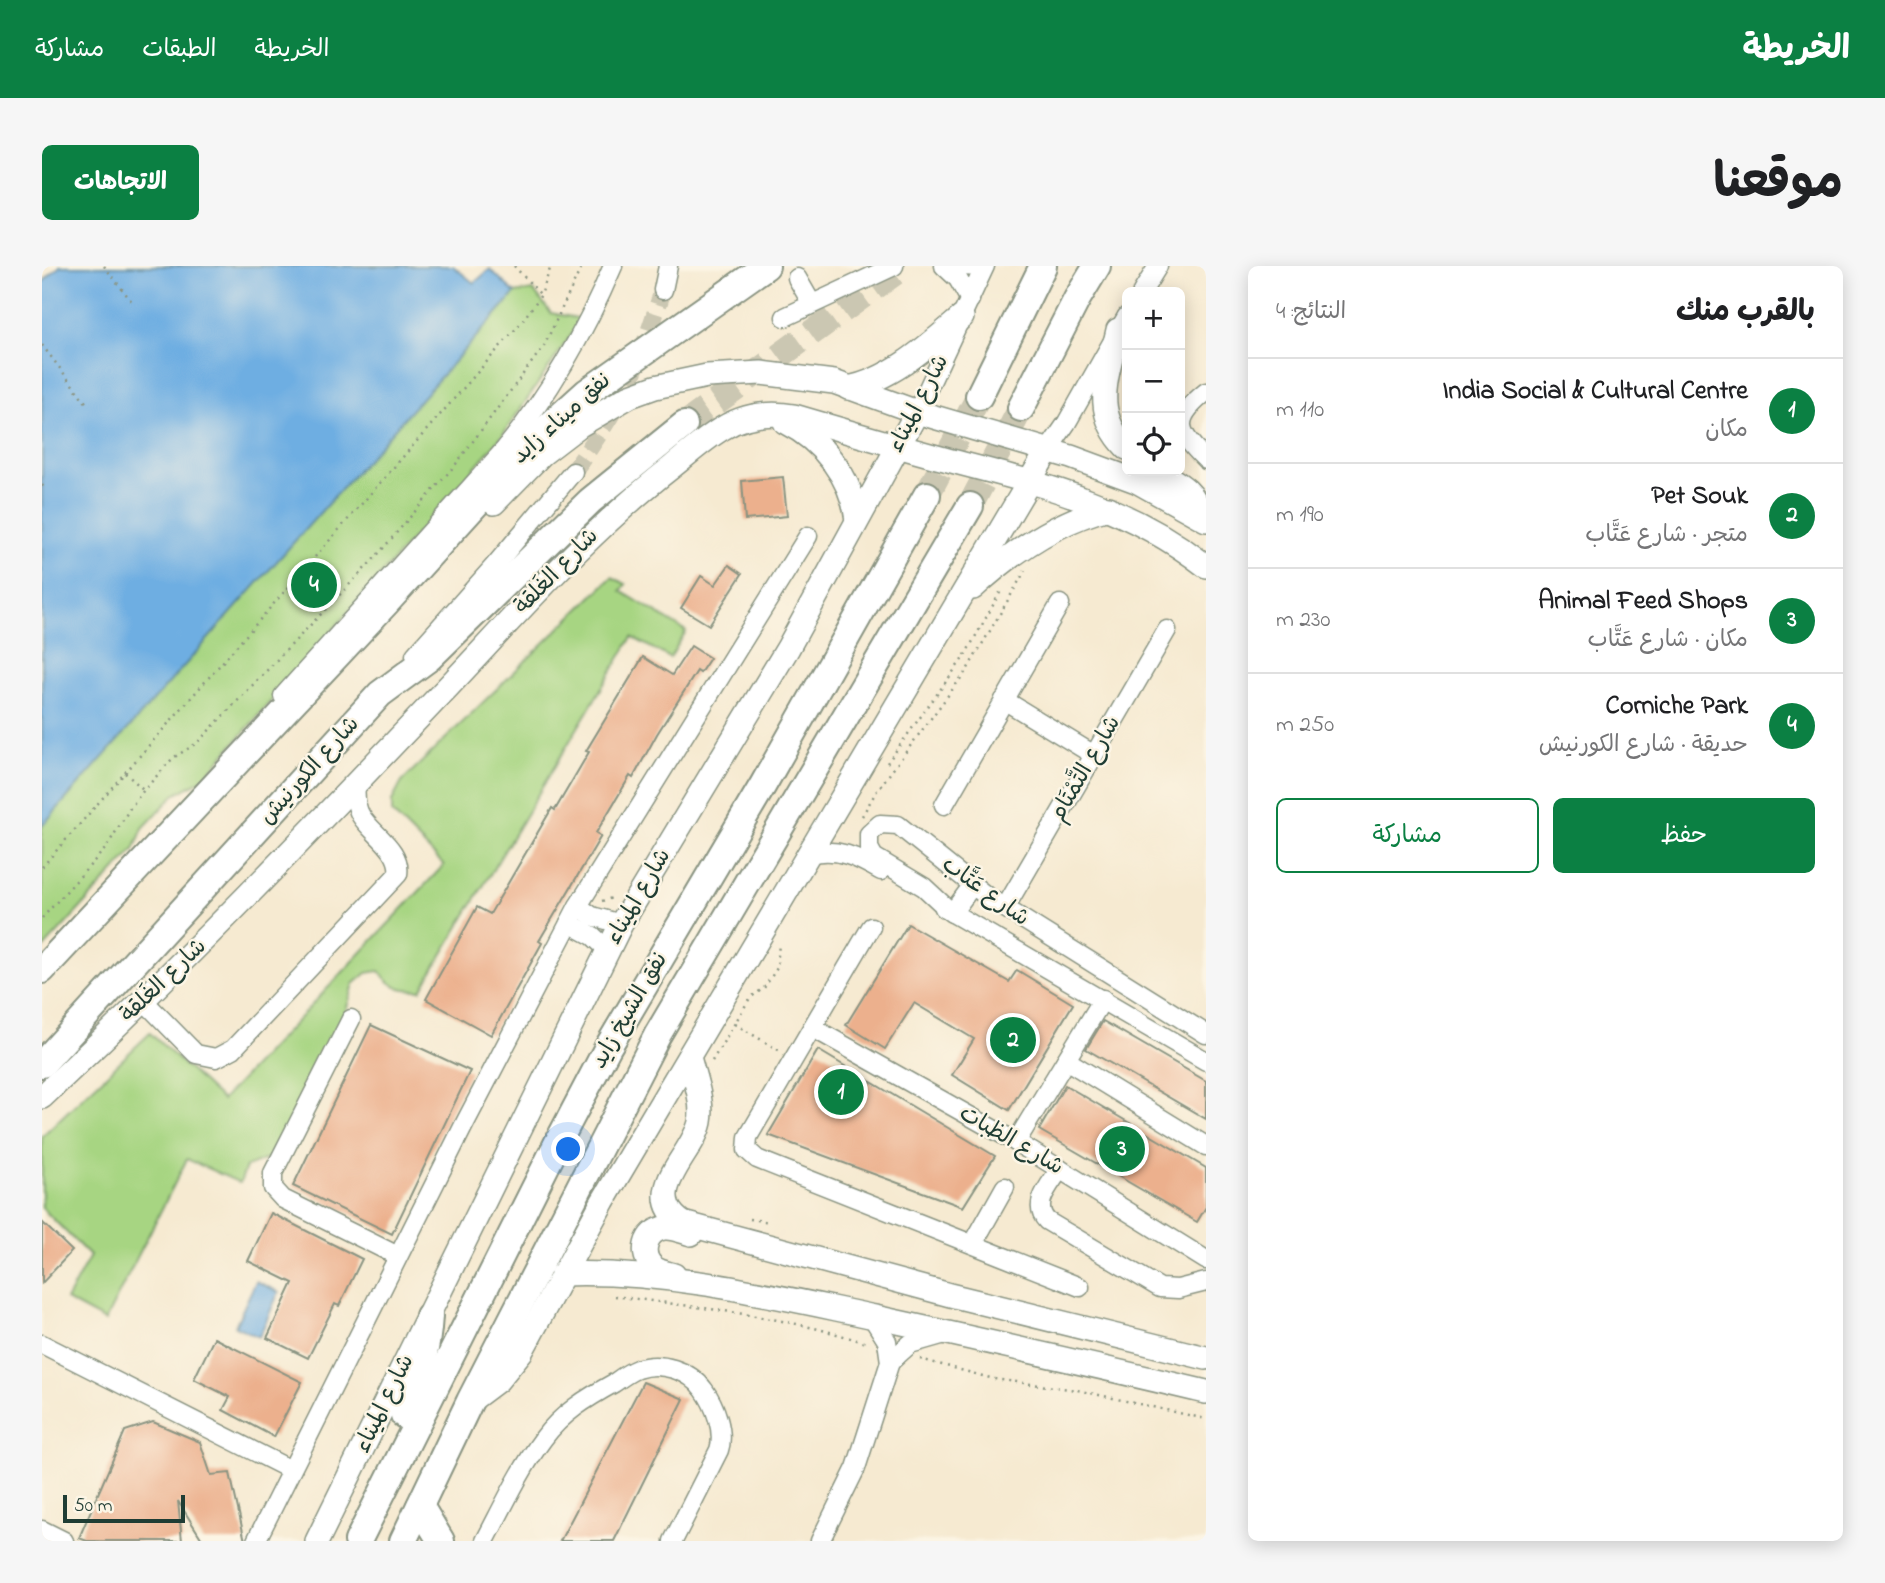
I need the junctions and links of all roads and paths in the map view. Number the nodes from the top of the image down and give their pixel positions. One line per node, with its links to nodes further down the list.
1 (104, 266): 19 (path)
2 (514, 266): 18 (path)
3 (551, 266): 18 (path)
4 (582, 266): 65 (path)
5 (613, 266): 60 (street)
6 (668, 266): 17 (street)
7 (765, 266): 54 (highway, نفق ميناء زايد)
8 (894, 266): 20 (street)
9 (944, 266): 21 (street)
10 (960, 266): 14 (street)
11 (1043, 266): 28 (highway)
12 (1097, 266): 31 (highway)
13 (1158, 266): 16 (street)
14 (985, 267): 21 (street, شارع الميناء)
15 (797, 278): 20 (street)
16 (1145, 287)
17 (663, 290)
18 (541, 295): 63 (path)
19 (133, 303)
20 (812, 304): 22 (street)
21 (966, 309): 26 (main road); 30 (street, شارع الميناء)
22 (785, 317)
23 (1122, 325): 36 (street)
24 (1122, 327): 34 (main road)
25 (42, 345): 29 (path)
26 (848, 388): 30 (main road); 54 (main road)
27 (1206, 392): 38 (street)
28 (979, 396)
29 (88, 405)
30 (906, 408): 35 (main road, شارع الميناء); 36 (main road)
31 (1021, 408)
32 (762, 414): 35 (main road, شارع الغَلقة); 49 (main road); 64 (main road, شارع الغَلقة)
33 (684, 425): 58 (highway)
34 (1122, 442)
35 (890, 444): 41 (main road, شارع الغَلقة); 49 (main road, شارع الميناء)
36 (1048, 450): 37 (main road); 41 (main road)
37 (1070, 457): 43 (main road); 48 (main road)
38 (1206, 460)
39 (573, 472): 58 (street, شارع الكورنيش)
40 (1166, 476): 48 (main road)
41 (1029, 481): 43 (main road, شارع الغَلقة); 56 (main road)
42 (42, 485): 44 (path)
43 (1053, 488): 47 (main road, شارع الغَلقة)
44 (45, 489)
45 (927, 495): 128 (highway, نفق الشيخ زايد)
46 (970, 506): 119 (highway, نفق الشيخ زايد)
47 (1109, 508): 51 (main road, شارع الغَلقة); 56 (main road)
48 (1203, 517)
49 (857, 520): 78 (main road, شارع الميناء)
50 (808, 536): 73 (street)
51 (1206, 566)
52 (1026, 571): 68 (path)
53 (1001, 591): 62 (path)
54 (386, 603): 60 (highway)
55 (1060, 604): 59 (street)
56 (956, 605): 70 (main road)
57 (1167, 630): 61 (street, شارع التَّمْتَام)
58 (380, 694): 93 (highway, شارع الكورنيش)
59 (1004, 700): 61 (street); 67 (street)
60 (243, 755): 82 (highway)
61 (1094, 755): 74 (street, شارع التَّمْتَام)
62 (885, 766)
63 (125, 772): 65 (path); 71 (path)
64 (356, 784): 84 (main road, شارع الغَلقة); 84 (street)
65 (144, 790): 76 (path)
66 (867, 798): 68 (path)
67 (944, 805)
68 (866, 808): 69 (path)
69 (860, 819)
70 (809, 854): 75 (street, شارع عَتَّاب); 89 (main road)
71 (42, 867)
72 (972, 886): 74 (street, شارع عَتَّاب); 75 (street); 75 (street, شارع عَتَّاب)
73 (578, 906): 77 (street); 78 (street)
74 (1005, 908): 88 (street, شارع عَتَّاب)
75 (952, 912): 83 (street, شارع عَتَّاب)
76 (42, 918)
77 (569, 923): 81 (street); 104 (street)
78 (621, 924): 81 (main road, شارع الميناء)
79 (870, 927): 87 (street)
80 (778, 936): 86 (path)
81 (608, 950): 110 (main road, شارع الميناء)
82 (42, 970)
83 (1103, 999): 91 (street); 92 (street, شارع عَتَّاب)
84 (144, 1001): 95 (main road, شارع الغَلقة)
85 (351, 1019): 104 (street)
86 (735, 1024): 90 (path); 94 (path)
87 (813, 1028): 90 (street); 96 (street, شارع الظبات)
88 (1206, 1034)
89 (689, 1057): 94 (main road); 105 (main road)
90 (794, 1060): 102 (street)
91 (1066, 1060): 96 (street); 97 (street)
92 (1206, 1061)
93 (42, 1064)
94 (697, 1093): 101 (main road)
95 (42, 1097)
96 (1016, 1142): 98 (street, شارع الظبات)
97 (1206, 1146)
98 (1060, 1169): 103 (street, شارع الظبات); 106 (street)
99 (1004, 1186): 102 (street)
100 (770, 1223): 101 (path)
101 (739, 1228): 107 (main road); 115 (main road)
102 (973, 1244): 108 (street)
103 (1203, 1251)
104 (398, 1256): 121 (street)
105 (562, 1274): 107 (main road); 119 (main road)
106 (1206, 1282)
107 (710, 1285): 111 (main road)
108 (1080, 1287)
109 (610, 1295): 114 (path)
110 (429, 1316): 126 (main road, شارع الميناء); 127 (highway)
111 (873, 1317): 112 (main road); 117 (street)
112 (953, 1333): 117 (street); 118 (main road)
113 (42, 1344): 121 (street)
114 (872, 1345)
115 (1206, 1357)
116 (920, 1359): 120 (path)
117 (890, 1362): 133 (street)
118 (1206, 1392)
119 (470, 1401): 122 (highway, نفق الشيخ زايد)
120 (1206, 1419)
121 (291, 1470): 125 (street)
122 (420, 1506): 129 (highway, نفق الشيخ زايد); 130 (highway)
123 (42, 1530): 124 (street)
124 (64, 1541)
125 (256, 1541)
126 (317, 1541)
127 (351, 1541)
128 (358, 1541)
129 (403, 1541)
130 (442, 1541)
131 (485, 1541): 132 (street)
132 (673, 1541)
133 (820, 1541)

